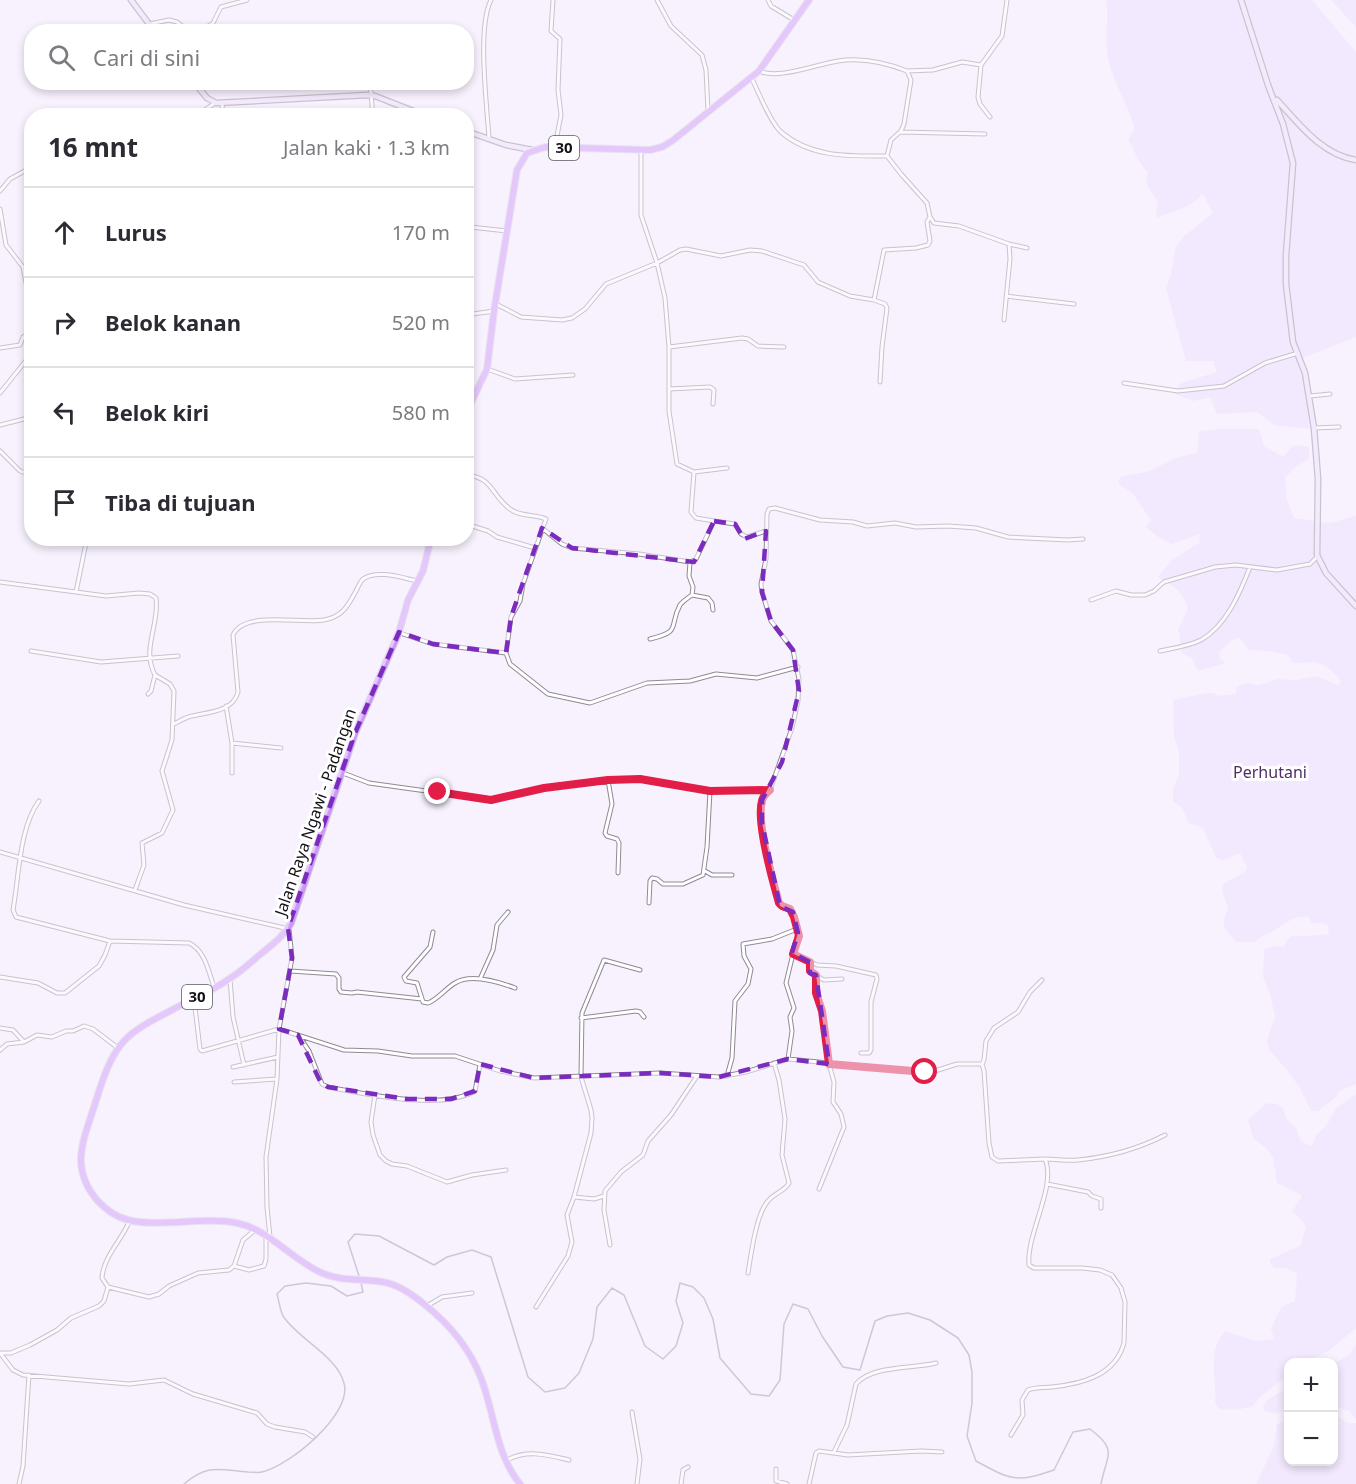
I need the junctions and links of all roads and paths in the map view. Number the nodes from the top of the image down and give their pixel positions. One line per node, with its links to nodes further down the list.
1 (130, 0): 11 (street)
2 (247, 0): 13 (street)
3 (491, 0): 32 (street)
4 (552, 0): 33 (street)
5 (657, 0): 27 (street)
6 (768, 0): 10 (street)
7 (809, 0): 10 (highway, 30)
8 (1006, 0): 14 (street)
9 (1241, 0): 21 (street)
10 (795, 21): 15 (highway, 30)
11 (149, 24): 12 (street)
12 (178, 24)
13 (211, 24)
14 (981, 66): 16 (street); 28 (street)
15 (759, 71): 16 (street); 17 (highway, 30)
16 (907, 71): 29 (street)
17 (751, 78): 27 (highway, 30); 36 (street)
18 (200, 90): 22 (street)
19 (371, 90): 20 (street)
20 (371, 95): 22 (street); 25 (street); 26 (street)
21 (1274, 97): 37 (street); 59 (street)
22 (219, 103): 23 (street); 24 (street)
23 (210, 108)
24 (221, 108)
25 (372, 108)
26 (405, 108)
27 (708, 113): 35 (highway, 30)
28 (990, 117)
29 (900, 132): 31 (street); 36 (street)
30 (474, 134): 32 (street)
31 (985, 134)
32 (489, 140): 34 (street)
33 (555, 147): 34 (highway, 30); 35 (highway, 30)
34 (532, 150): 43 (highway, 30)
35 (641, 150): 46 (street)
36 (887, 156): 41 (street)
37 (1356, 160)
38 (24, 171): 39 (street)
39 (0, 191)
40 (0, 209): 47 (street)
41 (930, 218): 44 (street); 49 (street)
42 (474, 227): 43 (street)
43 (507, 231): 50 (highway, 30)
44 (1009, 244): 45 (street); 48 (street)
45 (1028, 248)
46 (657, 263): 49 (street); 50 (street); 56 (street)
47 (24, 271)
48 (1006, 296): 51 (street); 54 (street)
49 (874, 300): 63 (street)
50 (495, 303): 52 (highway, 30)
51 (1074, 303)
52 (494, 311): 53 (street); 61 (highway, 30)
53 (474, 314)
54 (1004, 320)
55 (24, 336): 58 (street)
56 (669, 347): 57 (street); 65 (street)
57 (784, 347)
58 (0, 348)
59 (1298, 353): 64 (street); 69 (street)
60 (24, 363): 66 (street)
61 (487, 369): 62 (street); 68 (highway, 30)
62 (573, 375)
63 (880, 382)
64 (1124, 382)
65 (668, 389): 70 (street); 78 (street)
66 (0, 393)
67 (1329, 394): 69 (street)
68 (474, 396)
69 (1310, 396): 74 (street)
70 (713, 404)
71 (24, 419): 72 (street)
72 (0, 425)
73 (1339, 427): 74 (street)
74 (1314, 428): 88 (street)
75 (0, 451): 77 (street)
76 (727, 468): 78 (street)
77 (24, 472)
78 (694, 472): 80 (street)
79 (474, 476): 82 (street)
80 (714, 521): 83 (street); 89 (street)
81 (474, 526): 87 (street)
82 (542, 528): 87 (street); 89 (street)
83 (766, 531): 84 (street); 105 (street)
84 (1083, 539)
85 (85, 546): 93 (street)
86 (429, 546): 91 (highway, Jalan Raya Ngawi - Padangan / 30)
87 (535, 548): 102 (street)
88 (1317, 555): 90 (street); 96 (street)
89 (690, 562): 94 (street)
90 (1250, 567): 95 (street); 101 (street)
91 (417, 581): 98 (highway, Jalan Raya Ngawi - Padangan / 30); 108 (street)
92 (0, 582): 93 (street)
93 (76, 592): 104 (street)
94 (692, 595): 97 (street); 99 (street)
95 (1091, 600)
96 (1356, 606)
97 (713, 610)
98 (399, 632): 102 (street); 112 (highway, Jalan Raya Ngawi - Padangan / 30)
99 (650, 639)
100 (32, 651): 104 (street)
101 (1160, 651)
102 (506, 653): 105 (street)
103 (178, 656): 104 (street)
104 (150, 658): 106 (street)
105 (798, 667): 115 (street)
106 (155, 675): 107 (street); 109 (street)
107 (148, 694)
108 (226, 706): 109 (street); 110 (street)
109 (174, 724): 123 (street)
110 (232, 743): 111 (street); 113 (street)
111 (281, 748)
112 (341, 772): 114 (street); 126 (highway, Jalan Raya Ngawi - Padangan / 30)
113 (232, 773)
114 (608, 780): 116 (street); 121 (street)
115 (770, 790): 116 (street); 127 (street)
116 (710, 791): 120 (street)
117 (39, 801): 119 (street)
118 (0, 852): 119 (street)
119 (21, 860): 123 (street); 129 (street)
120 (704, 871): 122 (street); 124 (street)
121 (618, 873)
122 (732, 875)
123 (135, 890): 126 (street)
124 (649, 903)
125 (507, 912): 137 (street)
126 (288, 928): 133 (street); 136 (highway, Jalan Raya Ngawi - Padangan / 30)
127 (797, 928): 130 (street); 163 (street)
128 (433, 932): 143 (street)
129 (110, 941): 135 (street); 140 (street)
130 (793, 954): 131 (street); 155 (street)
131 (810, 962): 134 (street); 153 (street)
132 (640, 970): 145 (street)
133 (290, 971): 143 (street); 147 (street)
134 (816, 975): 138 (street); 158 (street)
135 (0, 977)
136 (231, 979): 140 (highway, Jalan Raya Ngawi - Padangan / 30); 149 (street)
137 (480, 979): 141 (street); 143 (street)
138 (842, 979)
139 (1042, 980): 159 (street)
140 (214, 987): 142 (highway, Jalan Raya Ngawi - Padangan / 30)
141 (515, 988)
142 (194, 999): 149 (street); 151 (highway, Jalan Raya Ngawi - Padangan / 30)
143 (422, 999)
144 (644, 1017): 145 (street)
145 (581, 1018): 164 (street)
146 (0, 1028): 150 (street)
147 (279, 1029): 148 (street); 149 (street); 154 (street)
148 (298, 1035): 157 (street); 167 (street)
149 (237, 1040): 160 (street)
150 (24, 1042): 151 (street); 152 (street)
151 (118, 1048): 176 (highway, Jalan Raya Ngawi - Padangan / 30)
152 (0, 1050)
153 (861, 1053)
154 (278, 1057): 160 (street); 165 (street)
155 (788, 1059): 156 (street); 158 (street)
156 (774, 1063): 163 (street); 181 (street)
157 (480, 1064): 164 (street); 167 (street)
158 (829, 1064): 159 (street); 172 (street)
159 (982, 1064): 169 (street)
160 (244, 1065): 161 (street)
161 (233, 1067)
162 (698, 1076): 163 (street); 164 (street); 173 (street)
163 (727, 1076)
164 (581, 1077): 174 (street)
165 (277, 1079): 166 (street); 178 (street)
166 (234, 1082)
167 (375, 1095): 170 (street)
168 (1165, 1135): 169 (street)
169 (1045, 1159): 171 (street)
170 (506, 1170)
171 (1047, 1184): 175 (street); 190 (street)
172 (819, 1188)
173 (604, 1196): 174 (street); 179 (street)
174 (574, 1197): 185 (street)
175 (1101, 1208)
176 (130, 1220): 177 (highway, Jalan Raya Ngawi - Padangan / 30); 182 (street)
177 (255, 1230): 178 (highway, Jalan Raya Ngawi - Padangan / 30); 180 (street)
178 (268, 1238): 180 (street); 184 (highway, Jalan Raya Ngawi - Padangan / 30)
179 (610, 1245)
180 (234, 1266): 182 (street)
181 (748, 1273)
182 (108, 1287): 186 (street)
183 (472, 1293): 184 (street)
184 (427, 1306): 195 (highway, 30)
185 (536, 1307)
186 (0, 1353): 188 (street)
187 (936, 1363): 192 (street)
188 (29, 1374): 191 (street); 198 (street)
189 (632, 1412): 200 (street)
190 (1011, 1435)
191 (313, 1437)
192 (834, 1452): 193 (street); 203 (street)
193 (942, 1452)
194 (569, 1460): 195 (street)
195 (506, 1461): 199 (highway, 30)
196 (688, 1467): 201 (street)
197 (776, 1469): 202 (street)
198 (19, 1484)
199 (520, 1484)
200 (637, 1484)
201 (681, 1484)
202 (787, 1484)
203 (809, 1484)

